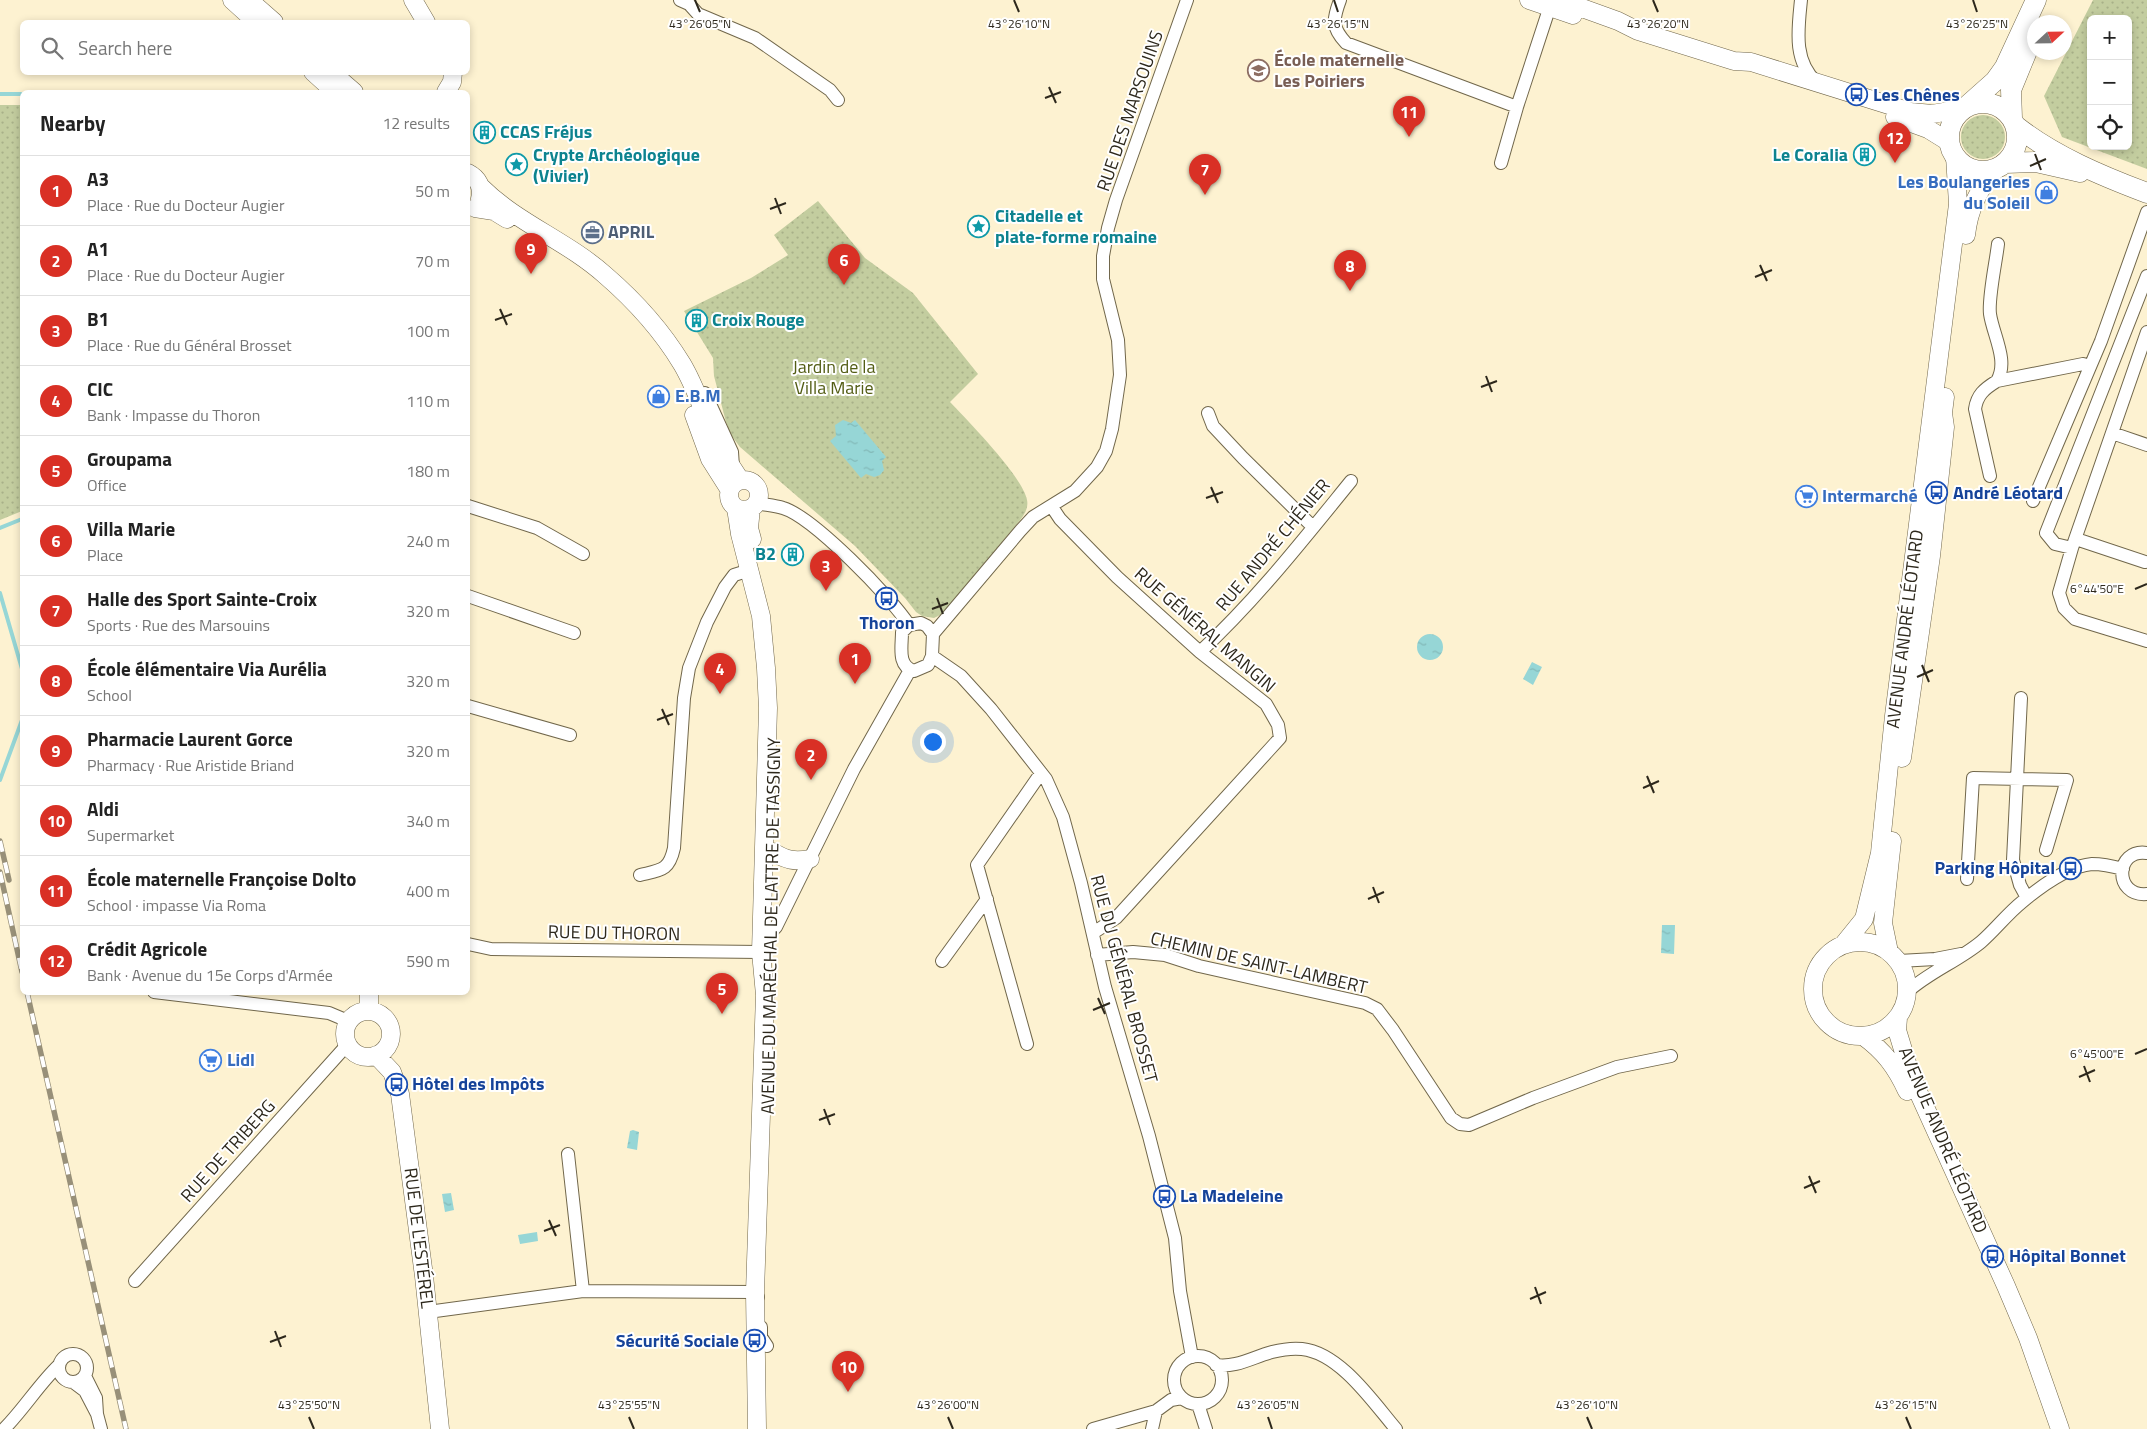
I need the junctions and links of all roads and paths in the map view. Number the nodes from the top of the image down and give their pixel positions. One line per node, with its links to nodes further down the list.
1 (232, 0): 14 (main road)
2 (249, 0): 15 (main road)
3 (413, 0): 16 (main road)
4 (420, 0): 17 (main road)
5 (1187, 0): 56 (street, RUE DES MARSOUINS)
6 (1340, 0): 30 (street)
7 (1529, 0): 12 (main road)
8 (1801, 0): 24 (street)
9 (2036, 0): 31 (main road)
10 (2051, 0): 13 (main road)
11 (687, 1): 29 (street)
12 (1554, 2): 19 (main road); 30 (street)
13 (2044, 15)
14 (255, 20)
15 (272, 20)
16 (425, 20)
17 (432, 20)
18 (2027, 52): 32 (main road)
19 (1734, 61): 24 (main road); 33 (main road)
20 (315, 75): 25 (main road)
21 (334, 75): 26 (main road)
22 (453, 75): 27 (main road)
23 (460, 75): 28 (main road)
24 (1817, 83): 31 (main road)
25 (333, 90)
26 (352, 90)
27 (447, 90)
28 (456, 90)
29 (838, 100)
30 (1517, 107): 34 (street)
31 (1965, 107): 32 (main road); 33 (main road)
32 (2014, 122): 35 (main road); 37 (main road)
33 (1952, 149): 35 (main road); 88 (main road, AVENUE ANDRÉ LÉOTARD)
34 (1501, 163)
35 (2001, 166): 37 (main road); 92 (main road, AVENUE ANDRÉ LÉOTARD)
36 (470, 174): 38 (main road)
37 (2106, 178): 39 (main road)
38 (481, 187): 40 (main road); 51 (main road)
39 (2147, 193)
40 (471, 210): 51 (main road)
41 (2147, 212): 45 (street)
42 (1998, 244): 46 (street)
43 (2147, 276): 58 (street)
44 (2147, 332): 48 (street)
45 (2090, 366): 46 (street); 53 (street)
46 (1997, 381): 50 (street)
47 (1208, 413): 57 (street)
48 (2112, 433): 49 (street); 58 (street)
49 (2147, 445)
50 (1990, 476)
51 (734, 479): 54 (main road); 54 (main road)
52 (1351, 481): 57 (street, RUE ANDRÉ CHÉNIER)
53 (2033, 501)
54 (748, 506): 61 (main road, AVENUE DU MARÉCHAL DE LATTRE DE TASSIGNY); 63 (street); 76 (main road, AVENUE DU MARÉCHAL DE LATTRE DE TASSIGNY)
55 (470, 507): 59 (street)
56 (1052, 507): 65 (street); 67 (street, RUE GÉNÉRAL MANGIN)
57 (1313, 527): 67 (street, RUE ANDRÉ CHÉNIER)
58 (2074, 544): 60 (street); 66 (street)
59 (583, 554)
60 (2144, 562)
61 (750, 570): 80 (street); 89 (main road, AVENUE DU MARÉCHAL DE LATTRE DE TASSIGNY)
62 (470, 597): 64 (street)
63 (908, 625): 65 (street); 69 (street)
64 (574, 633)
65 (933, 634): 68 (street)
66 (2147, 641)
67 (1200, 652): 85 (street, RUE GÉNÉRAL MANGIN)
68 (932, 656): 69 (street); 73 (street, RUE DU GÉNÉRAL BROSSET)
69 (910, 670): 78 (street)
70 (2021, 698): 74 (street)
71 (470, 707): 72 (street)
72 (570, 735)
73 (1041, 773): 84 (street); 85 (street, RUE DU GÉNÉRAL BROSSET)
74 (2017, 779): 75 (street); 81 (street); 83 (street)
75 (2046, 850)
76 (773, 852): 78 (main road); 86 (main road, AVENUE DU MARÉCHAL DE LATTRE DE TASSIGNY)
77 (2147, 854): 79 (street)
78 (810, 859): 86 (street)
79 (2122, 868): 82 (street); 83 (street)
80 (640, 875)
81 (1967, 880)
82 (2147, 894)
83 (2027, 898): 90 (street)
84 (987, 899): 93 (street); 101 (street)
85 (1093, 933): 91 (street, RUE DU GÉNÉRAL BROSSET)
86 (769, 934): 110 (main road, AVENUE DU MARÉCHAL DE LATTRE DE TASSIGNY)
87 (470, 944): 89 (street, RUE DU THORON)
88 (1843, 945): 92 (main road); 100 (main road)
89 (761, 952): 108 (main road, AVENUE DU MARÉCHAL DE LATTRE DE TASSIGNY)
90 (1966, 953): 92 (street); 94 (street)
91 (1097, 955): 104 (street, CHEMIN DE SAINT-LAMBERT); 111 (street, RUE DU GÉNÉRAL BROSSET)
92 (1894, 956): 94 (main road)
93 (942, 961)
94 (1907, 992): 98 (main road)
95 (178, 995): 99 (street)
96 (369, 995): 97 (main road)
97 (369, 1010): 99 (main road); 103 (main road)
98 (1898, 1018): 100 (main road); 131 (main road, AVENUE ANDRÉ LÉOTARD)
99 (348, 1021): 102 (main road)
100 (1863, 1036): 130 (main road, AVENUE ANDRÉ LÉOTARD)
101 (1027, 1044)
102 (347, 1046): 103 (main road); 106 (street, RUE DE TRIBERG)
103 (376, 1055): 109 (main road, RUE DE L'ESTÉREL)
104 (1671, 1056)
105 (568, 1154): 107 (street)
106 (134, 1281)
107 (583, 1292): 108 (street); 109 (street)
108 (755, 1292): 110 (street, AVENUE DU MARÉCHAL DE LATTRE DE TASSIGNY); 124 (main road, AVENUE DU MARÉCHAL DE LATTRE DE TASSIGNY)
109 (428, 1312): 123 (main road, RUE DE L'ESTÉREL)
110 (767, 1346): 125 (main road, AVENUE DU MARÉCHAL DE LATTRE DE TASSIGNY)
111 (1192, 1357): 113 (street); 117 (street)
112 (59, 1364): 114 (street); 115 (street); 116 (street)
113 (1216, 1365): 118 (street); 129 (street)
114 (85, 1376): 115 (street); 120 (street)
115 (69, 1381): 116 (street); 120 (street)
116 (40, 1387): 121 (street)
117 (1182, 1398): 118 (street); 119 (street)
118 (1198, 1404): 128 (street)
119 (1156, 1411): 126 (street); 127 (street)
120 (97, 1414): 122 (street)
121 (5, 1425)
122 (101, 1429)
123 (440, 1429)
124 (757, 1429)
125 (765, 1429)
126 (1094, 1429)
127 (1152, 1429)
128 (1206, 1429)
129 (1396, 1429)
130 (2051, 1429)
131 (2060, 1429)

